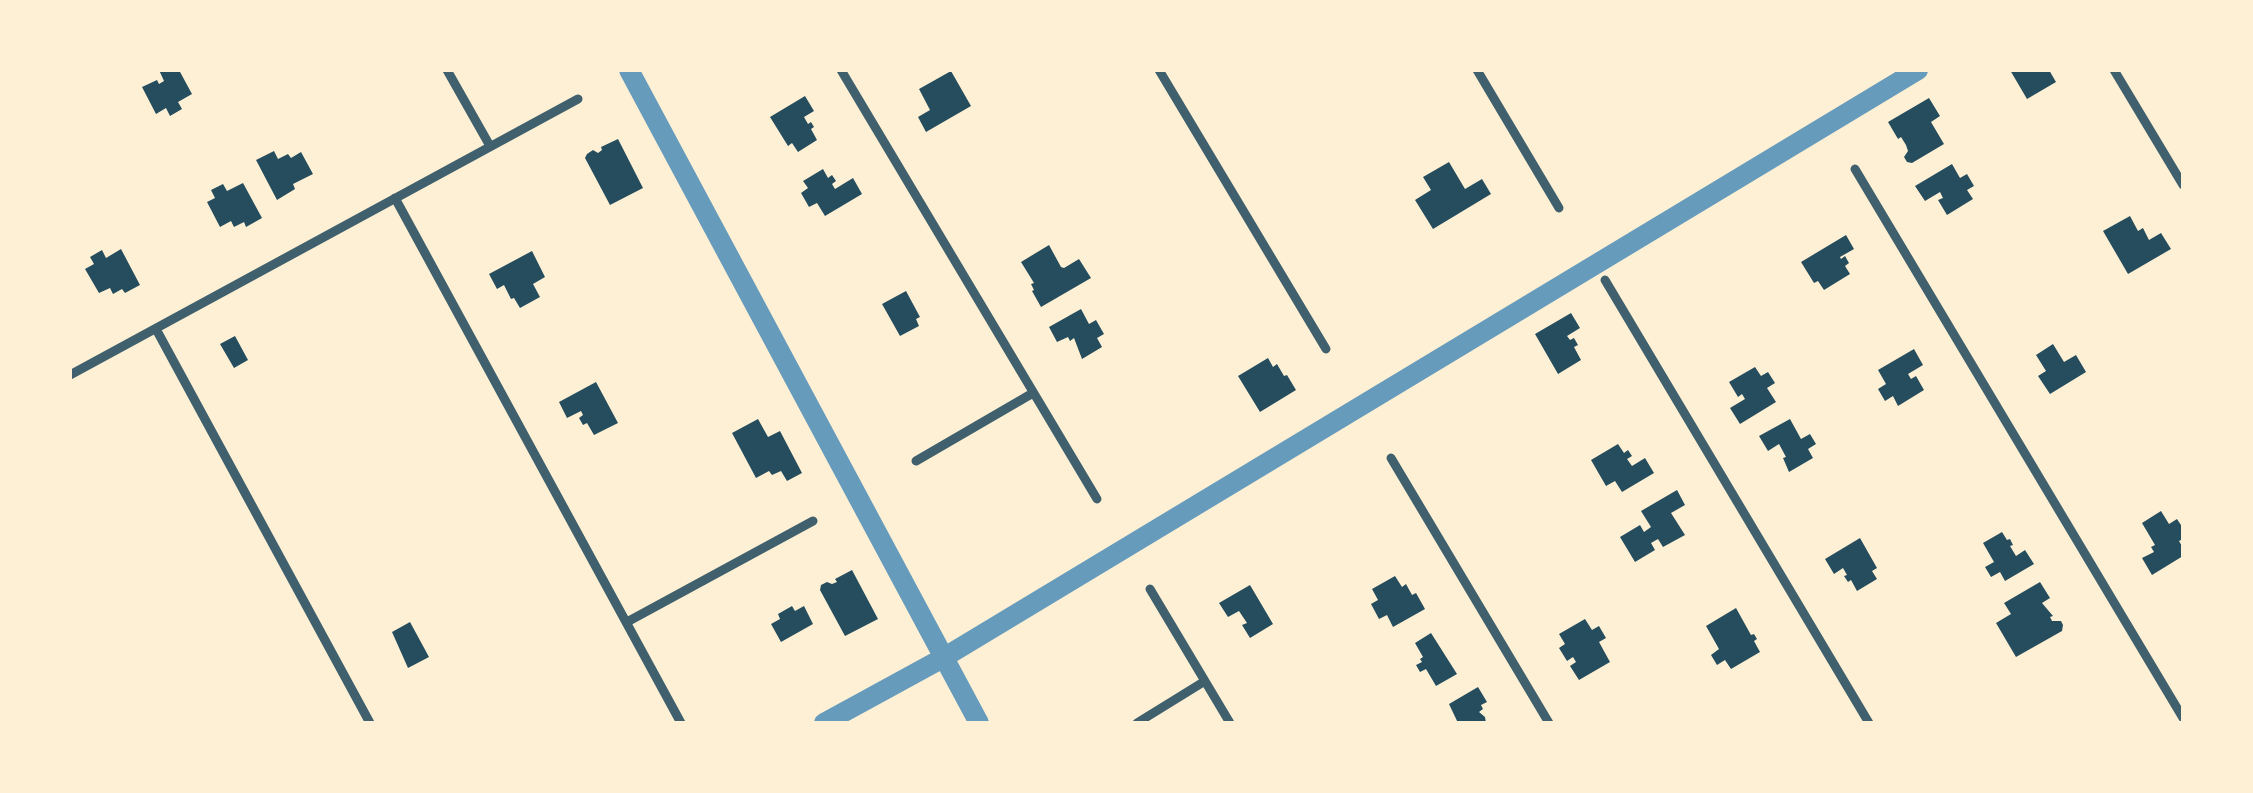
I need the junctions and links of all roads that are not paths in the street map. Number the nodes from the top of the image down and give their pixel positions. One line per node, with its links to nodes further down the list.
1 (447, 70): 7 (street)
2 (841, 70): 16 (street)
3 (1159, 70): 14 (street)
4 (1477, 70): 11 (street)
5 (2114, 70): 9 (street)
6 (578, 99): 7 (street)
7 (490, 146): 10 (street)
8 (1855, 169): 24 (street)
9 (2183, 185)
10 (395, 198): 13 (street); 22 (street)
11 (1559, 208)
12 (1605, 280): 30 (street)
13 (156, 329): 15 (street); 25 (street)
14 (1326, 349)
15 (70, 376)
16 (1034, 392): 18 (street); 19 (street)
17 (1391, 458): 29 (street)
18 (916, 461)
19 (1097, 499)
20 (814, 521): 22 (street)
21 (1150, 589): 23 (street)
22 (627, 622): 26 (street)
23 (1205, 682): 27 (street); 28 (street)
24 (2183, 718)
25 (370, 723)
26 (682, 723)
27 (1137, 723)
28 (1230, 723)
29 (1549, 723)
30 (1869, 723)

